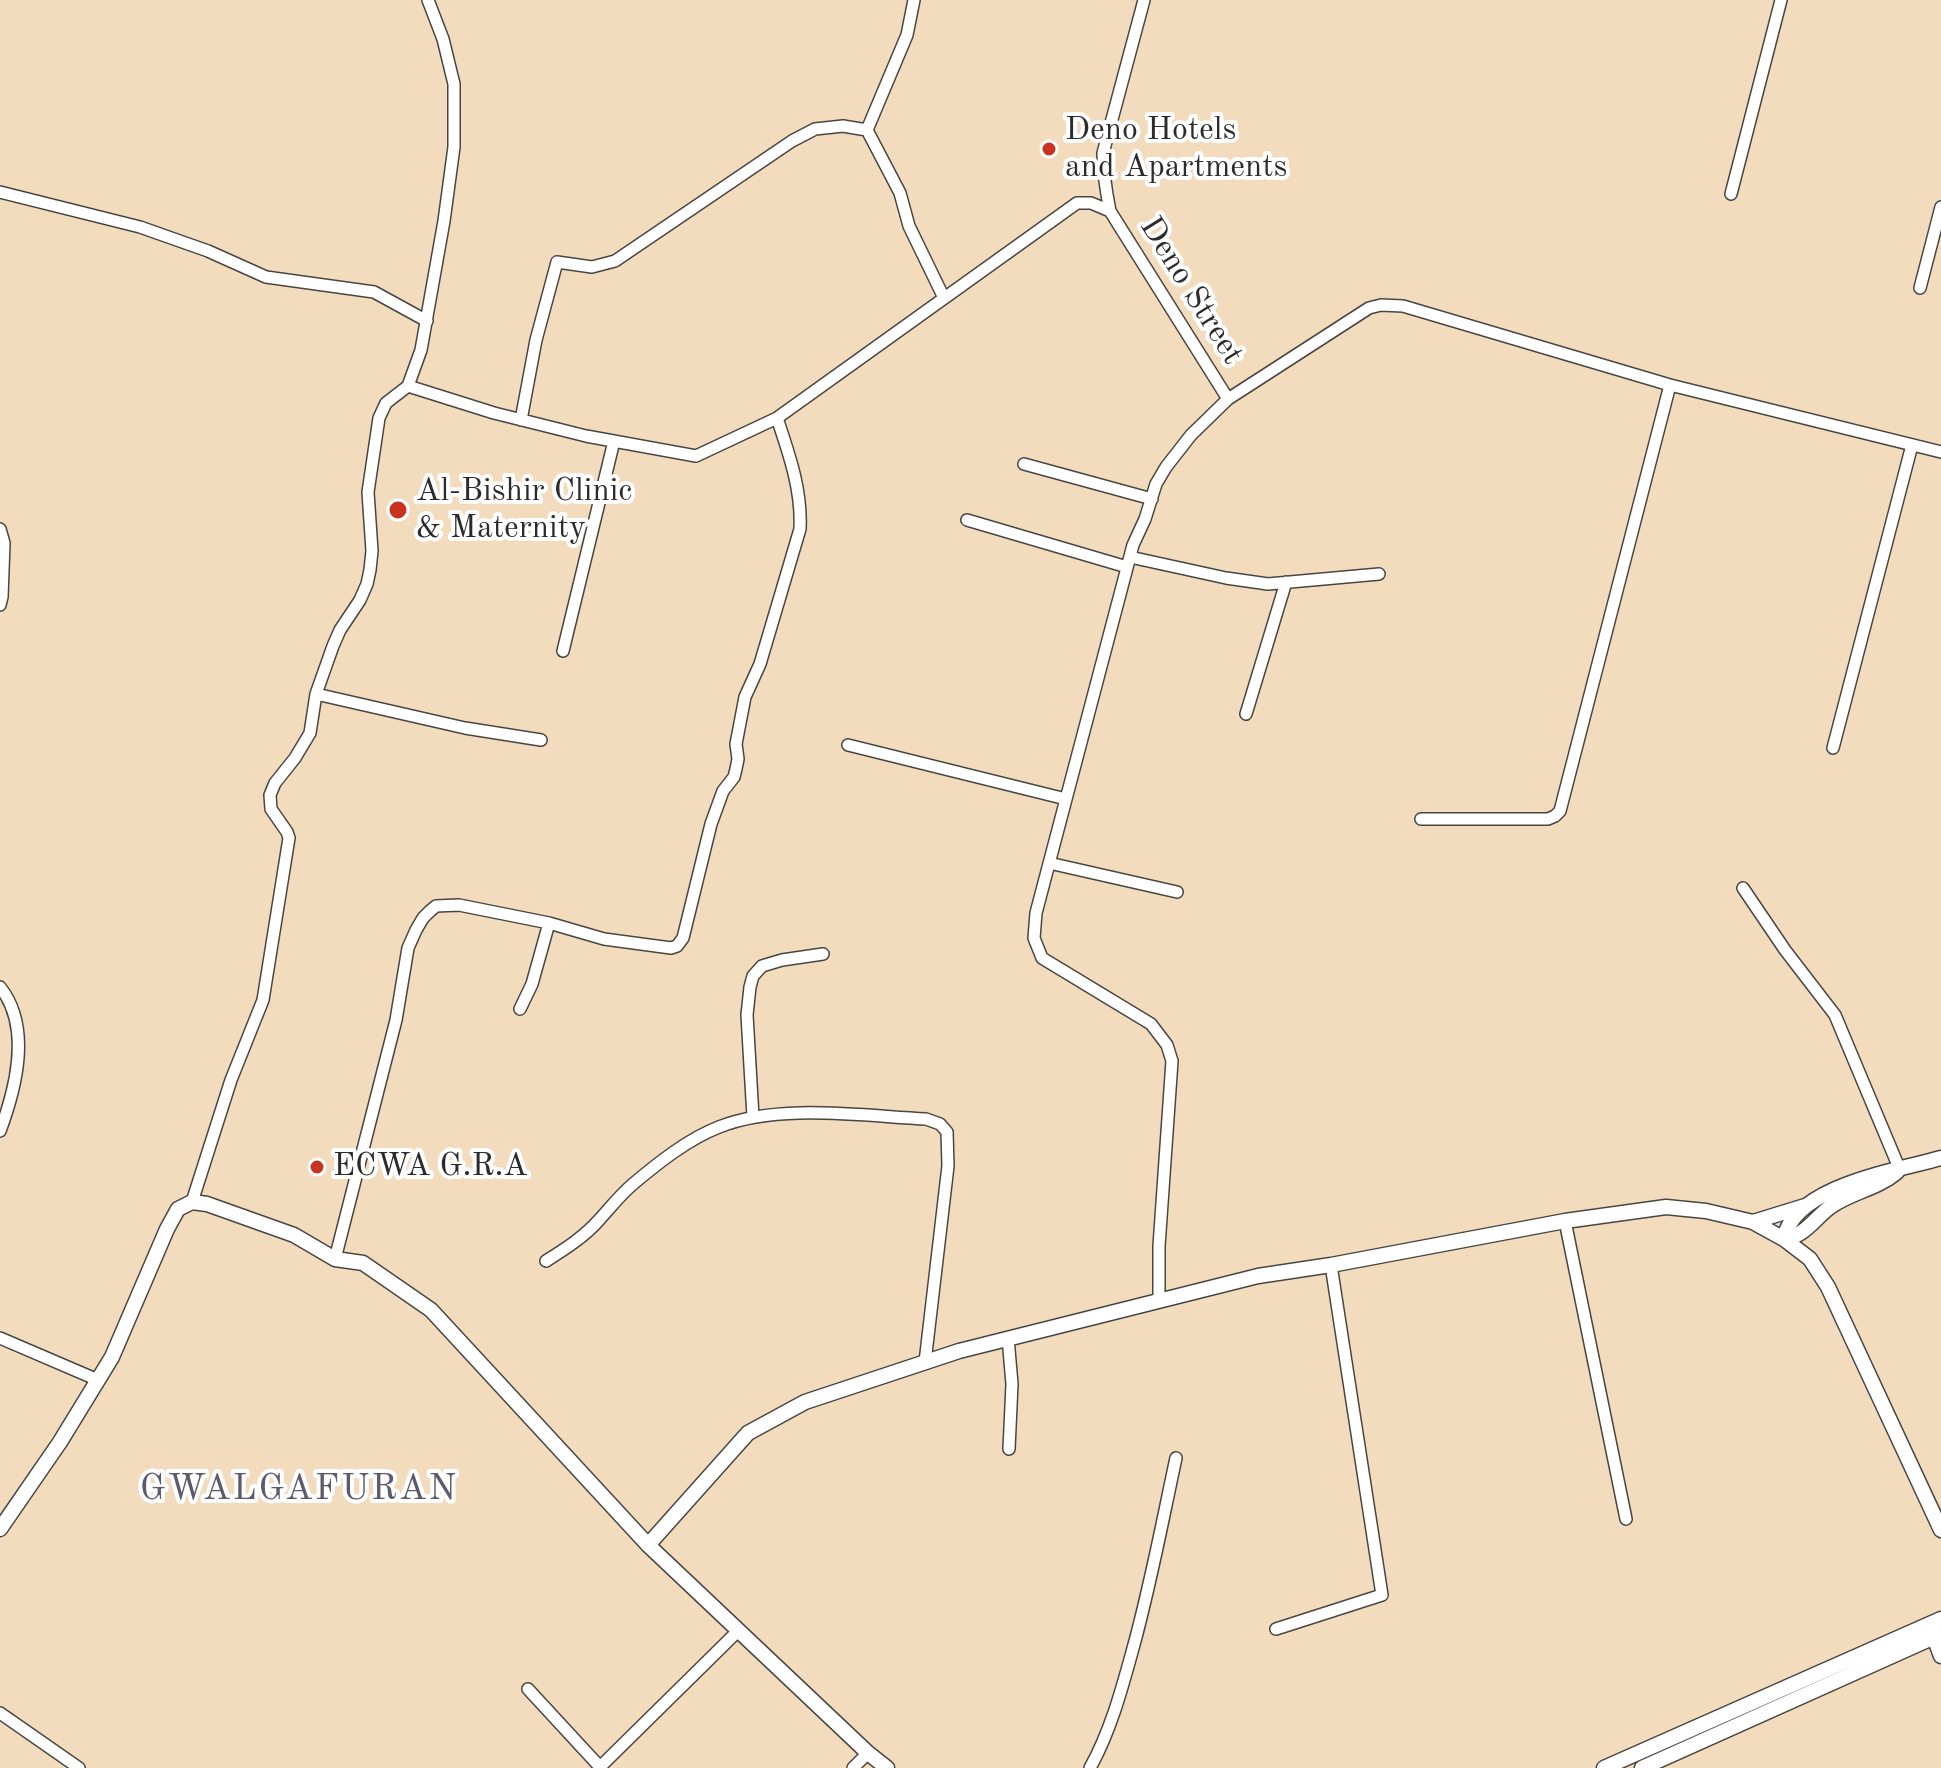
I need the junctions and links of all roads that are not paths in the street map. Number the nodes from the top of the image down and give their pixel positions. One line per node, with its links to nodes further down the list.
1 (428, 0): 12 (street)
2 (914, 0): 5 (street)
3 (1144, 0): 9 (street)
4 (1781, 0): 7 (street)
5 (867, 130): 11 (street); 17 (street)
6 (0, 192): 12 (street)
7 (1731, 194)
8 (1941, 207): 10 (street)
9 (1110, 211): 11 (street); 15 (street, Deno Street)
10 (1920, 288)
11 (944, 298): 16 (street)
12 (427, 321): 14 (street)
13 (1670, 385): 15 (street); 19 (street); 36 (street)
14 (408, 386): 17 (street); 30 (street)
15 (1228, 399): 22 (street)
16 (777, 418): 18 (street); 40 (street)
17 (521, 420): 18 (street)
18 (614, 441): 29 (street)
19 (1912, 445): 20 (street); 34 (street)
20 (1941, 452)
21 (1024, 464): 22 (street)
22 (1152, 499): 25 (street)
23 (967, 520): 25 (street)
24 (0, 529): 28 (street)
25 (1128, 562): 27 (street); 35 (street)
26 (1379, 574): 27 (street)
27 (1286, 582): 31 (street)
28 (0, 605)
29 (563, 651)
30 (316, 694): 32 (street); 48 (street)
31 (1246, 714)
32 (541, 740)
33 (848, 745): 35 (street)
34 (1833, 748)
35 (1066, 799): 37 (street)
36 (1421, 819)
37 (1049, 863): 39 (street); 58 (street)
38 (1743, 888): 47 (street)
39 (1177, 892)
40 (549, 923): 43 (street); 54 (street)
41 (823, 954): 44 (street)
42 (0, 987): 45 (street)
43 (520, 1009)
44 (753, 1117): 56 (street); 61 (street)
45 (0, 1131)
46 (1941, 1158): 47 (street)
47 (1900, 1170): 49 (street); 51 (street)
48 (192, 1202): 54 (street); 62 (street)
49 (1806, 1206): 52 (street); 53 (street)
50 (1565, 1221): 52 (street); 57 (street); 65 (street)
51 (1816, 1221): 53 (street); 55 (street)
52 (1753, 1222): 53 (street)
53 (1784, 1239): 55 (street)
54 (335, 1259): 68 (street)
55 (1810, 1259): 67 (street)
56 (546, 1261)
57 (1331, 1265): 58 (street); 70 (street)
58 (1159, 1299): 60 (street)
59 (0, 1338): 62 (street)
60 (1008, 1338): 61 (street); 63 (street)
61 (925, 1362): 68 (street)
62 (98, 1380): 66 (street)
63 (1009, 1449)
64 (1176, 1458): 82 (street)
65 (1626, 1519)
66 (0, 1529)
67 (1941, 1530)
68 (648, 1545): 71 (street)
69 (1941, 1619): 75 (street)
70 (1276, 1629)
71 (739, 1630): 77 (street); 79 (street)
72 (1938, 1636): 73 (street); 75 (street)
73 (1941, 1656)
74 (528, 1689): 79 (street)
75 (1786, 1696): 83 (street); 84 (street)
76 (0, 1713): 78 (street)
77 (868, 1753): 80 (street); 81 (street)
78 (79, 1768)
79 (600, 1768)
80 (853, 1768)
81 (887, 1768)
82 (1090, 1768)
83 (1604, 1768)
84 (1642, 1768)

